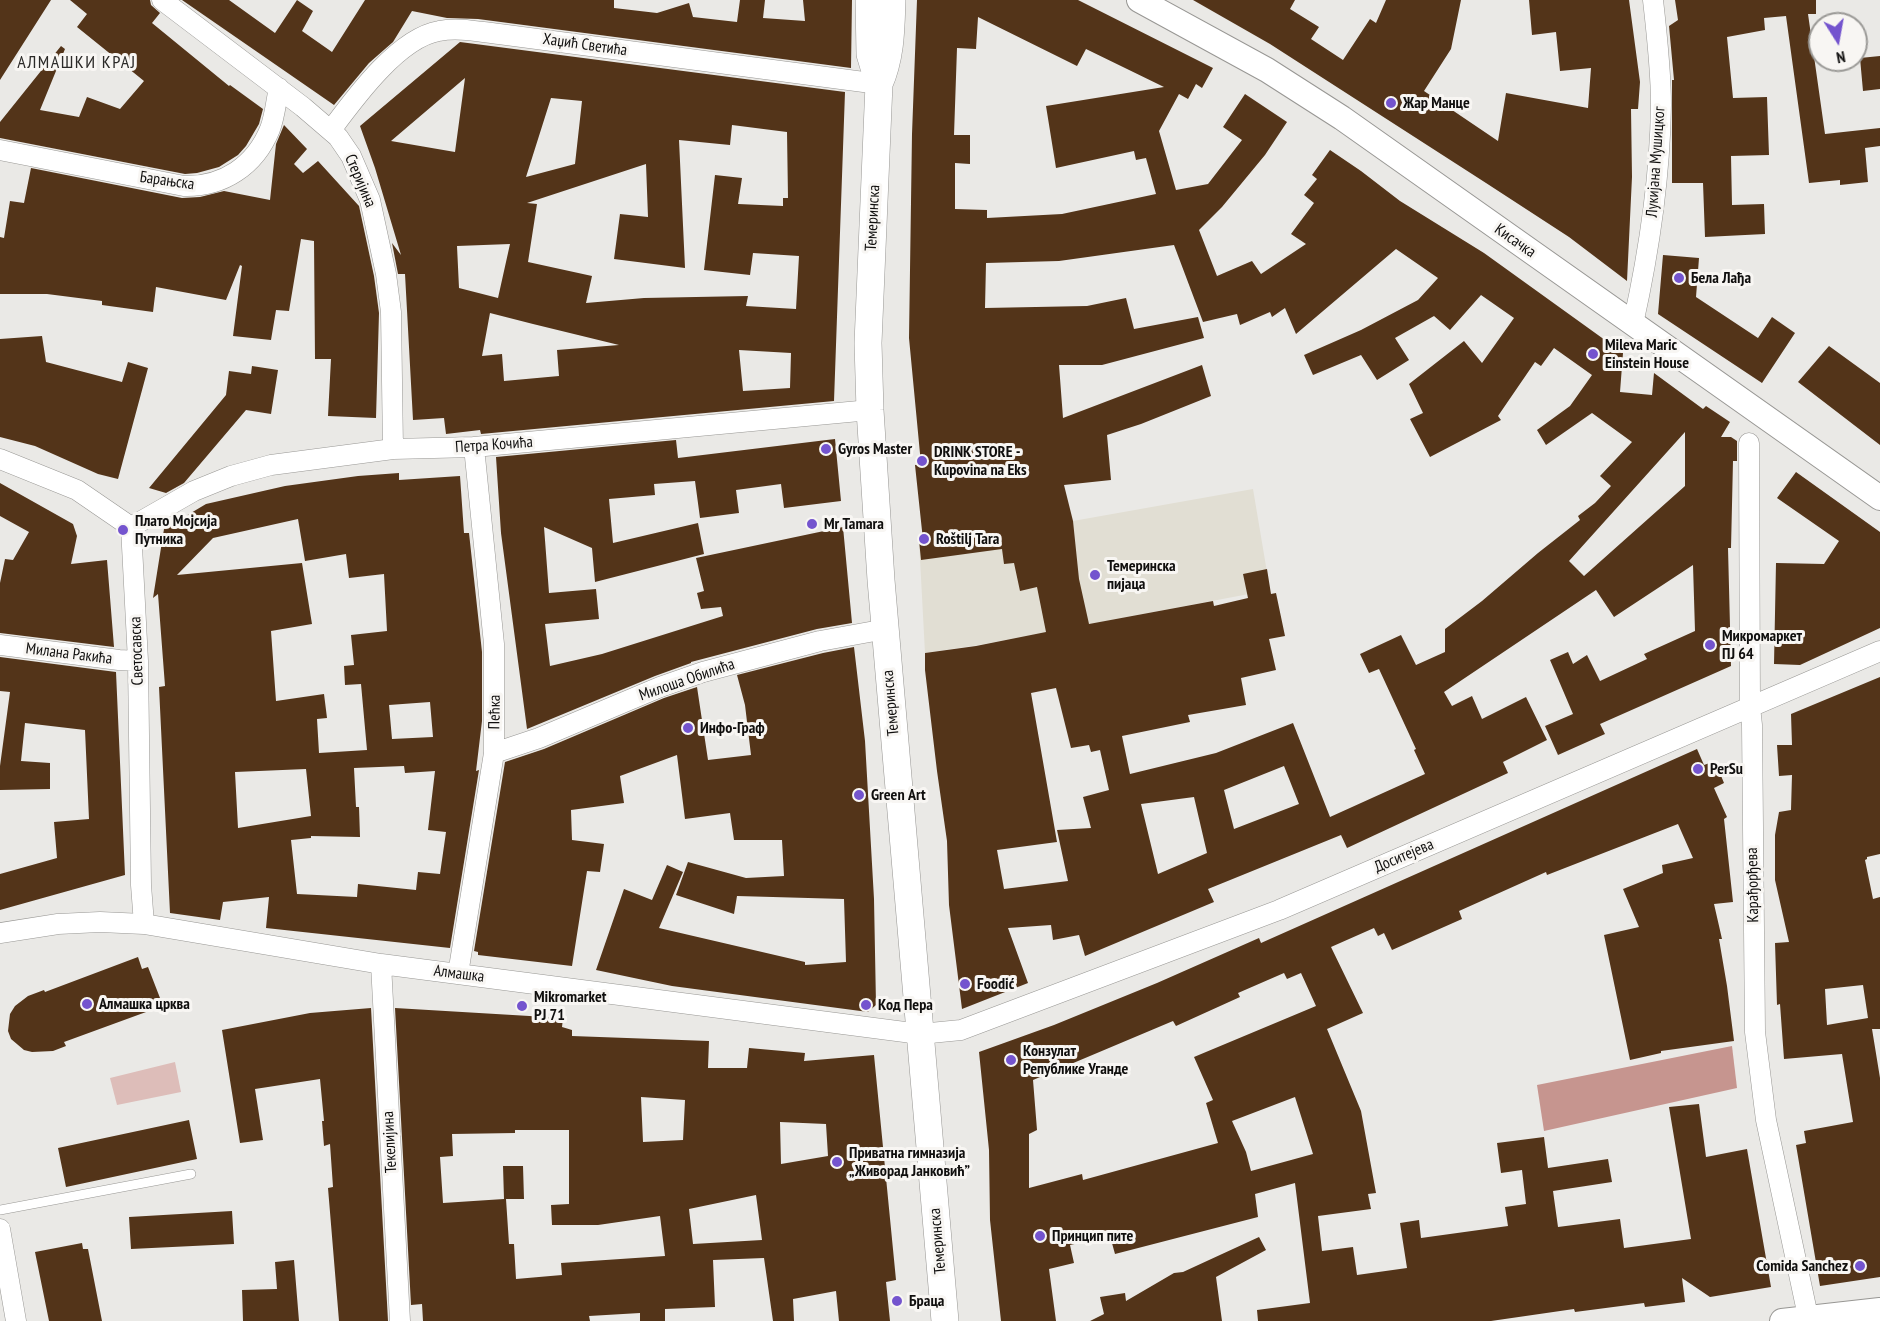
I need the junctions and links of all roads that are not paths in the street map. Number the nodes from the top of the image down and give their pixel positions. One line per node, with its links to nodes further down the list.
1 (162, 0): 7 (street, Стеријина)
2 (869, 0): 6 (main road, Темеринска)
3 (892, 0): 6 (main road, Темеринска)
4 (1139, 0): 10 (street, Кисачка)
5 (1653, 0): 10 (street, Лукијана Мушицког)
6 (879, 84): 8 (street, Хаџић Светића); 11 (main road, Темеринска)
7 (279, 88): 8 (street, Стеријина); 9 (street, Барањска)
8 (331, 130): 14 (street, Стеријина)
9 (0, 150)
10 (1633, 324): 16 (street, Кисачка)
11 (870, 410): 13 (street, Петра Кочића); 18 (main road, Темеринска)
12 (1749, 443): 22 (street, Карађорђева)
13 (474, 447): 14 (street, Петра Кочића); 23 (street, Пећка)
14 (393, 449): 17 (street, Петра Кочића)
15 (0, 459): 17 (street)
16 (1880, 498)
17 (131, 526): 21 (street, Светосавска)
18 (886, 629): 23 (street, Милоша Обилића); 28 (main road, Темеринска)
19 (0, 645): 21 (street, Милана Ракића)
20 (1880, 651): 22 (street, Доситејева)
21 (138, 661): 24 (street, Светосавска)
22 (1750, 707): 28 (street, Доситејева); 33 (street, Карађорђева)
23 (494, 753): 27 (street, Пећка)
24 (144, 924): 25 (street, Алмашка); 26 (street, Алмашка)
25 (0, 933)
26 (381, 964): 27 (street, Алмашка); 35 (street, Текелијина)
27 (458, 974): 28 (street, Алмашка)
28 (920, 1034): 36 (main road, Темеринска)
29 (191, 1174): 30 (lane)
30 (0, 1210)
31 (0, 1229): 34 (street)
32 (1880, 1310): 33 (street)
33 (1809, 1320): 37 (street)
34 (16, 1321)
35 (400, 1321)
36 (945, 1321)
37 (1782, 1321)

